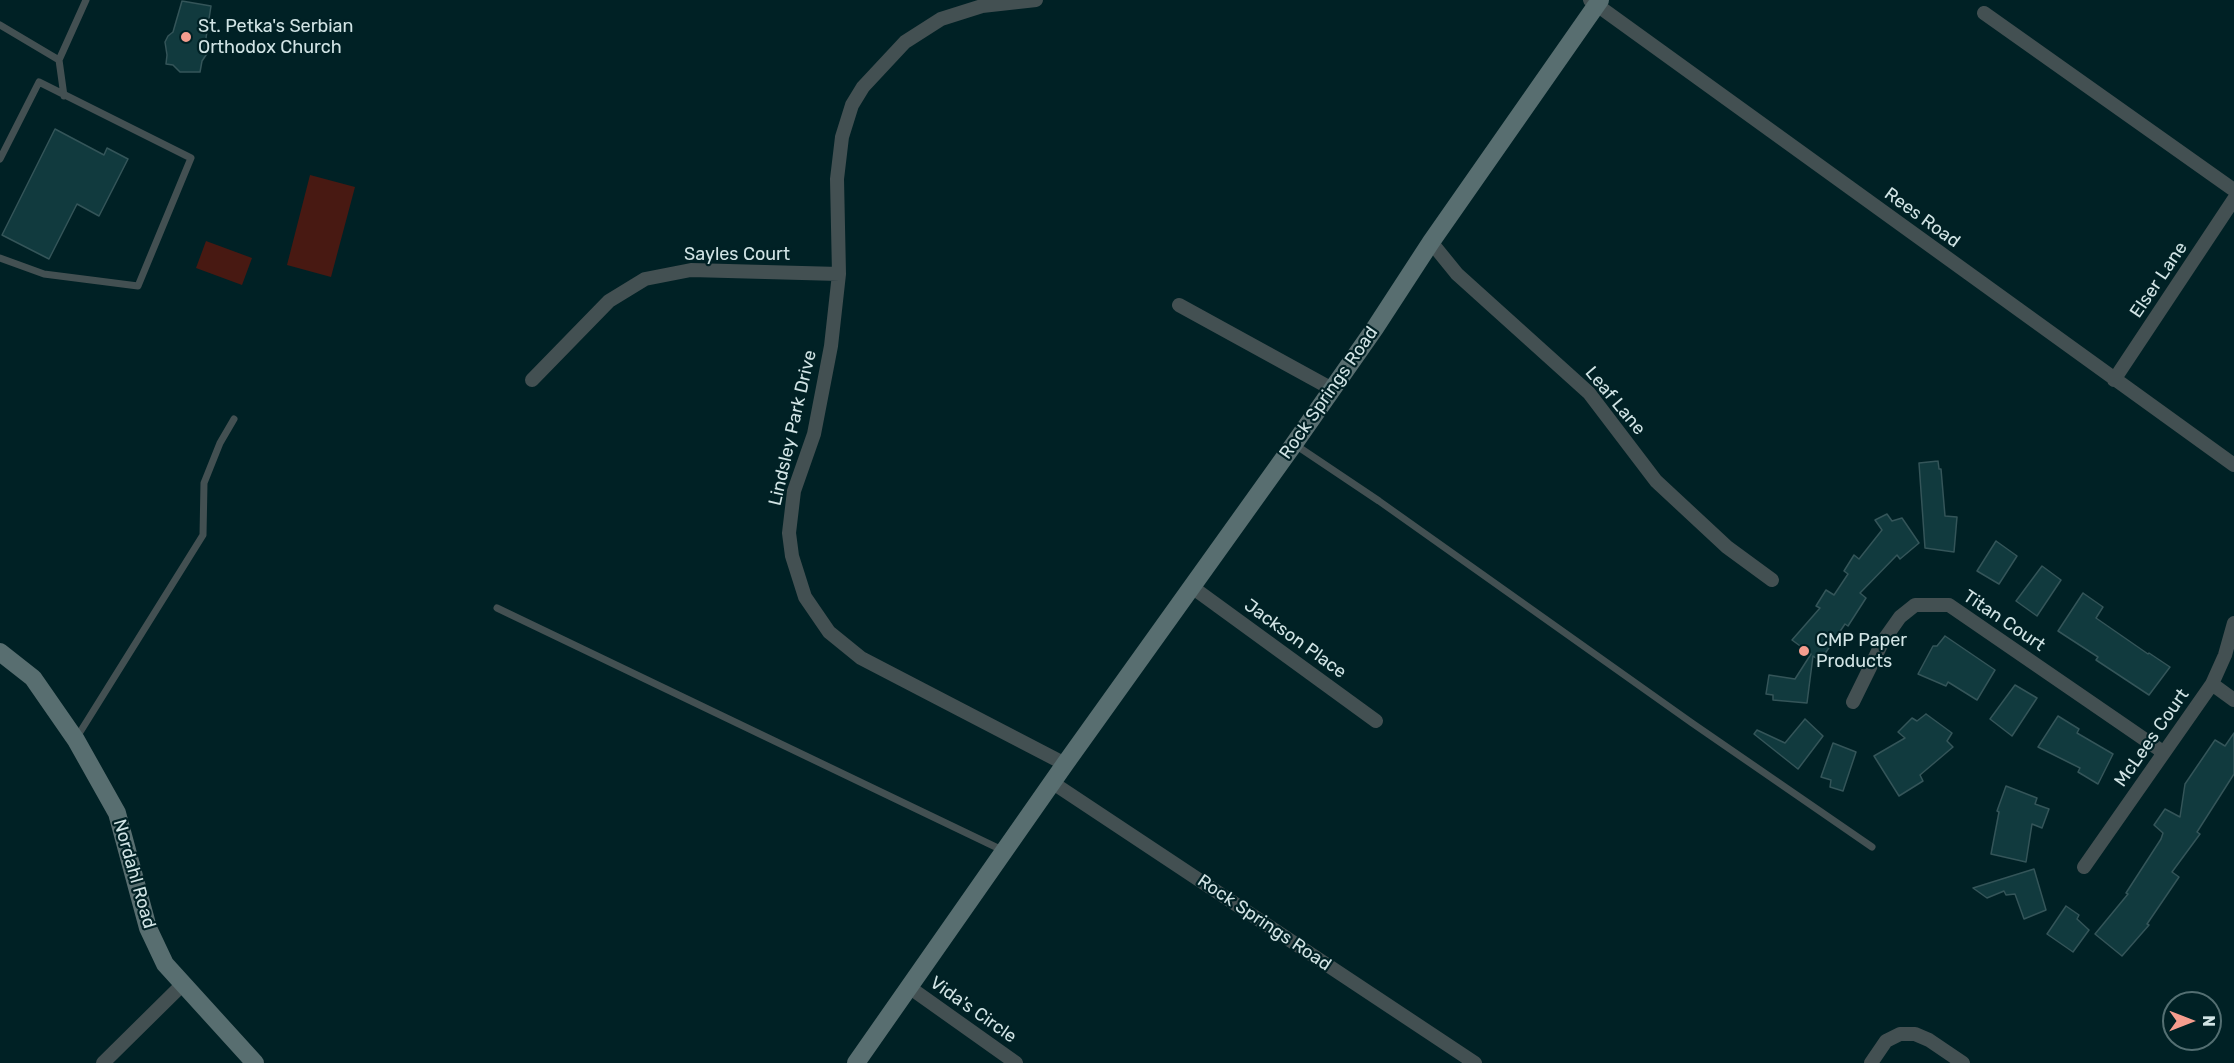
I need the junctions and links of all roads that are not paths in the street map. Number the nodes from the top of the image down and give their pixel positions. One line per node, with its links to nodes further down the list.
1 (86, 0): 6 (lane)
2 (1036, 0): 13 (street, Lindsley Park Drive)
3 (1596, 1): 11 (street, Rock Springs Road); 16 (street, Rees Road)
4 (1984, 13): 9 (street)
5 (0, 26): 6 (lane)
6 (59, 60): 7 (lane)
7 (64, 96): 8 (lane); 12 (lane)
8 (0, 159)
9 (2234, 190)
10 (2234, 199): 16 (street, Elser Lane)
11 (1431, 242): 17 (street, Rock Springs Road); 21 (street, Leaf Lane)
12 (0, 258)
13 (839, 274): 15 (street, Sayles Court); 32 (street, Lindsley Park Drive)
14 (1179, 305): 17 (street)
15 (532, 380)
16 (2114, 380): 20 (street, Rees Road)
17 (1332, 389): 19 (street, Rock Springs Road)
18 (234, 419): 30 (lane)
19 (1294, 444): 22 (street, Rock Springs Road); 34 (lane)
20 (2234, 465)
21 (1772, 580)
22 (1192, 587): 29 (street, Jackson Place); 32 (street, Rock Springs Road)
23 (497, 608): 35 (lane)
24 (2234, 623): 26 (street, McLees Court)
25 (0, 652): 30 (street, Nordahl Road)
26 (2212, 684): 27 (street); 31 (street, McLees Court)
27 (2234, 700)
28 (1853, 702): 31 (street, Titan Court)
29 (1376, 721)
30 (76, 740): 37 (street, Nordahl Road)
31 (2163, 752): 36 (street, McLees Court)
32 (1065, 764): 33 (street, Rock Springs Road)
33 (1053, 783): 35 (street, Rock Springs Road); 43 (street, Rock Springs Road)
34 (1872, 847)
35 (1004, 851): 38 (street, Rock Springs Road)
36 (2084, 867)
37 (183, 984): 39 (street); 40 (street, Nordahl Road)
38 (909, 987): 41 (street, Rock Springs Road); 42 (street, Vida's Circle)
39 (103, 1063)
40 (255, 1063)
41 (856, 1063)
42 (1016, 1063)
43 (1475, 1063)
44 (1870, 1063): 45 (street)
45 (1963, 1063)

